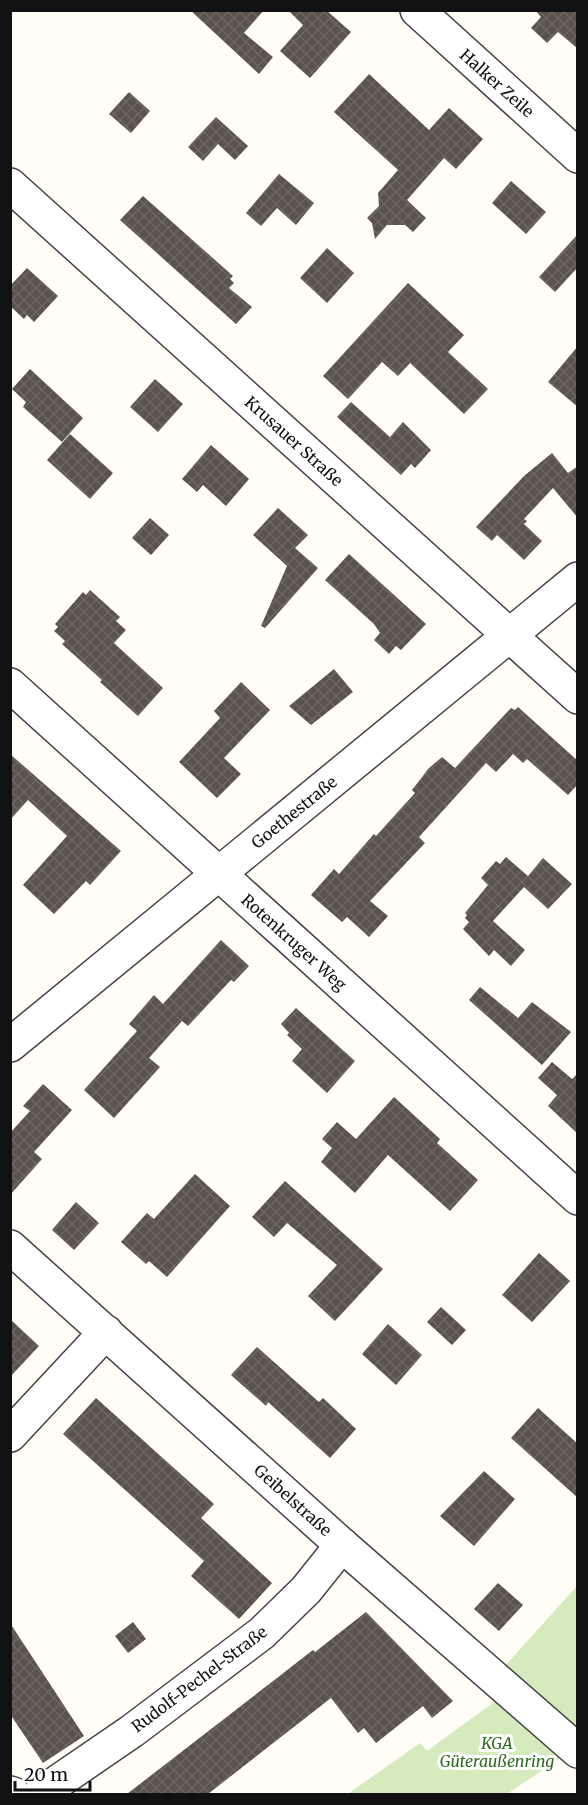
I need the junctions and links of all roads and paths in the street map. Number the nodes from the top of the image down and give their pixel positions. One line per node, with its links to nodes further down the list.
1 (417, 10): 2 (street, Halker Zeile)
2 (578, 156)
3 (10, 185): 5 (street, Krusauer Straße)
4 (578, 579): 5 (street, Goethestraße)
5 (509, 635): 7 (street, Krusauer Straße); 8 (street, Goethestraße)
6 (10, 685): 8 (street, Rotenkruger Weg)
7 (578, 697)
8 (219, 874): 9 (street, Goethestraße); 10 (street, Rotenkruger Weg)
9 (10, 1045)
10 (578, 1198)
11 (10, 1247): 12 (street, Geibelstraße)
12 (106, 1332): 13 (street); 14 (street, Geibelstraße)
13 (10, 1435)
14 (342, 1545): 15 (street, Geibelstraße); 16 (street, Rudolf-Pechel-Straße)
15 (578, 1751)
16 (40, 1794)

